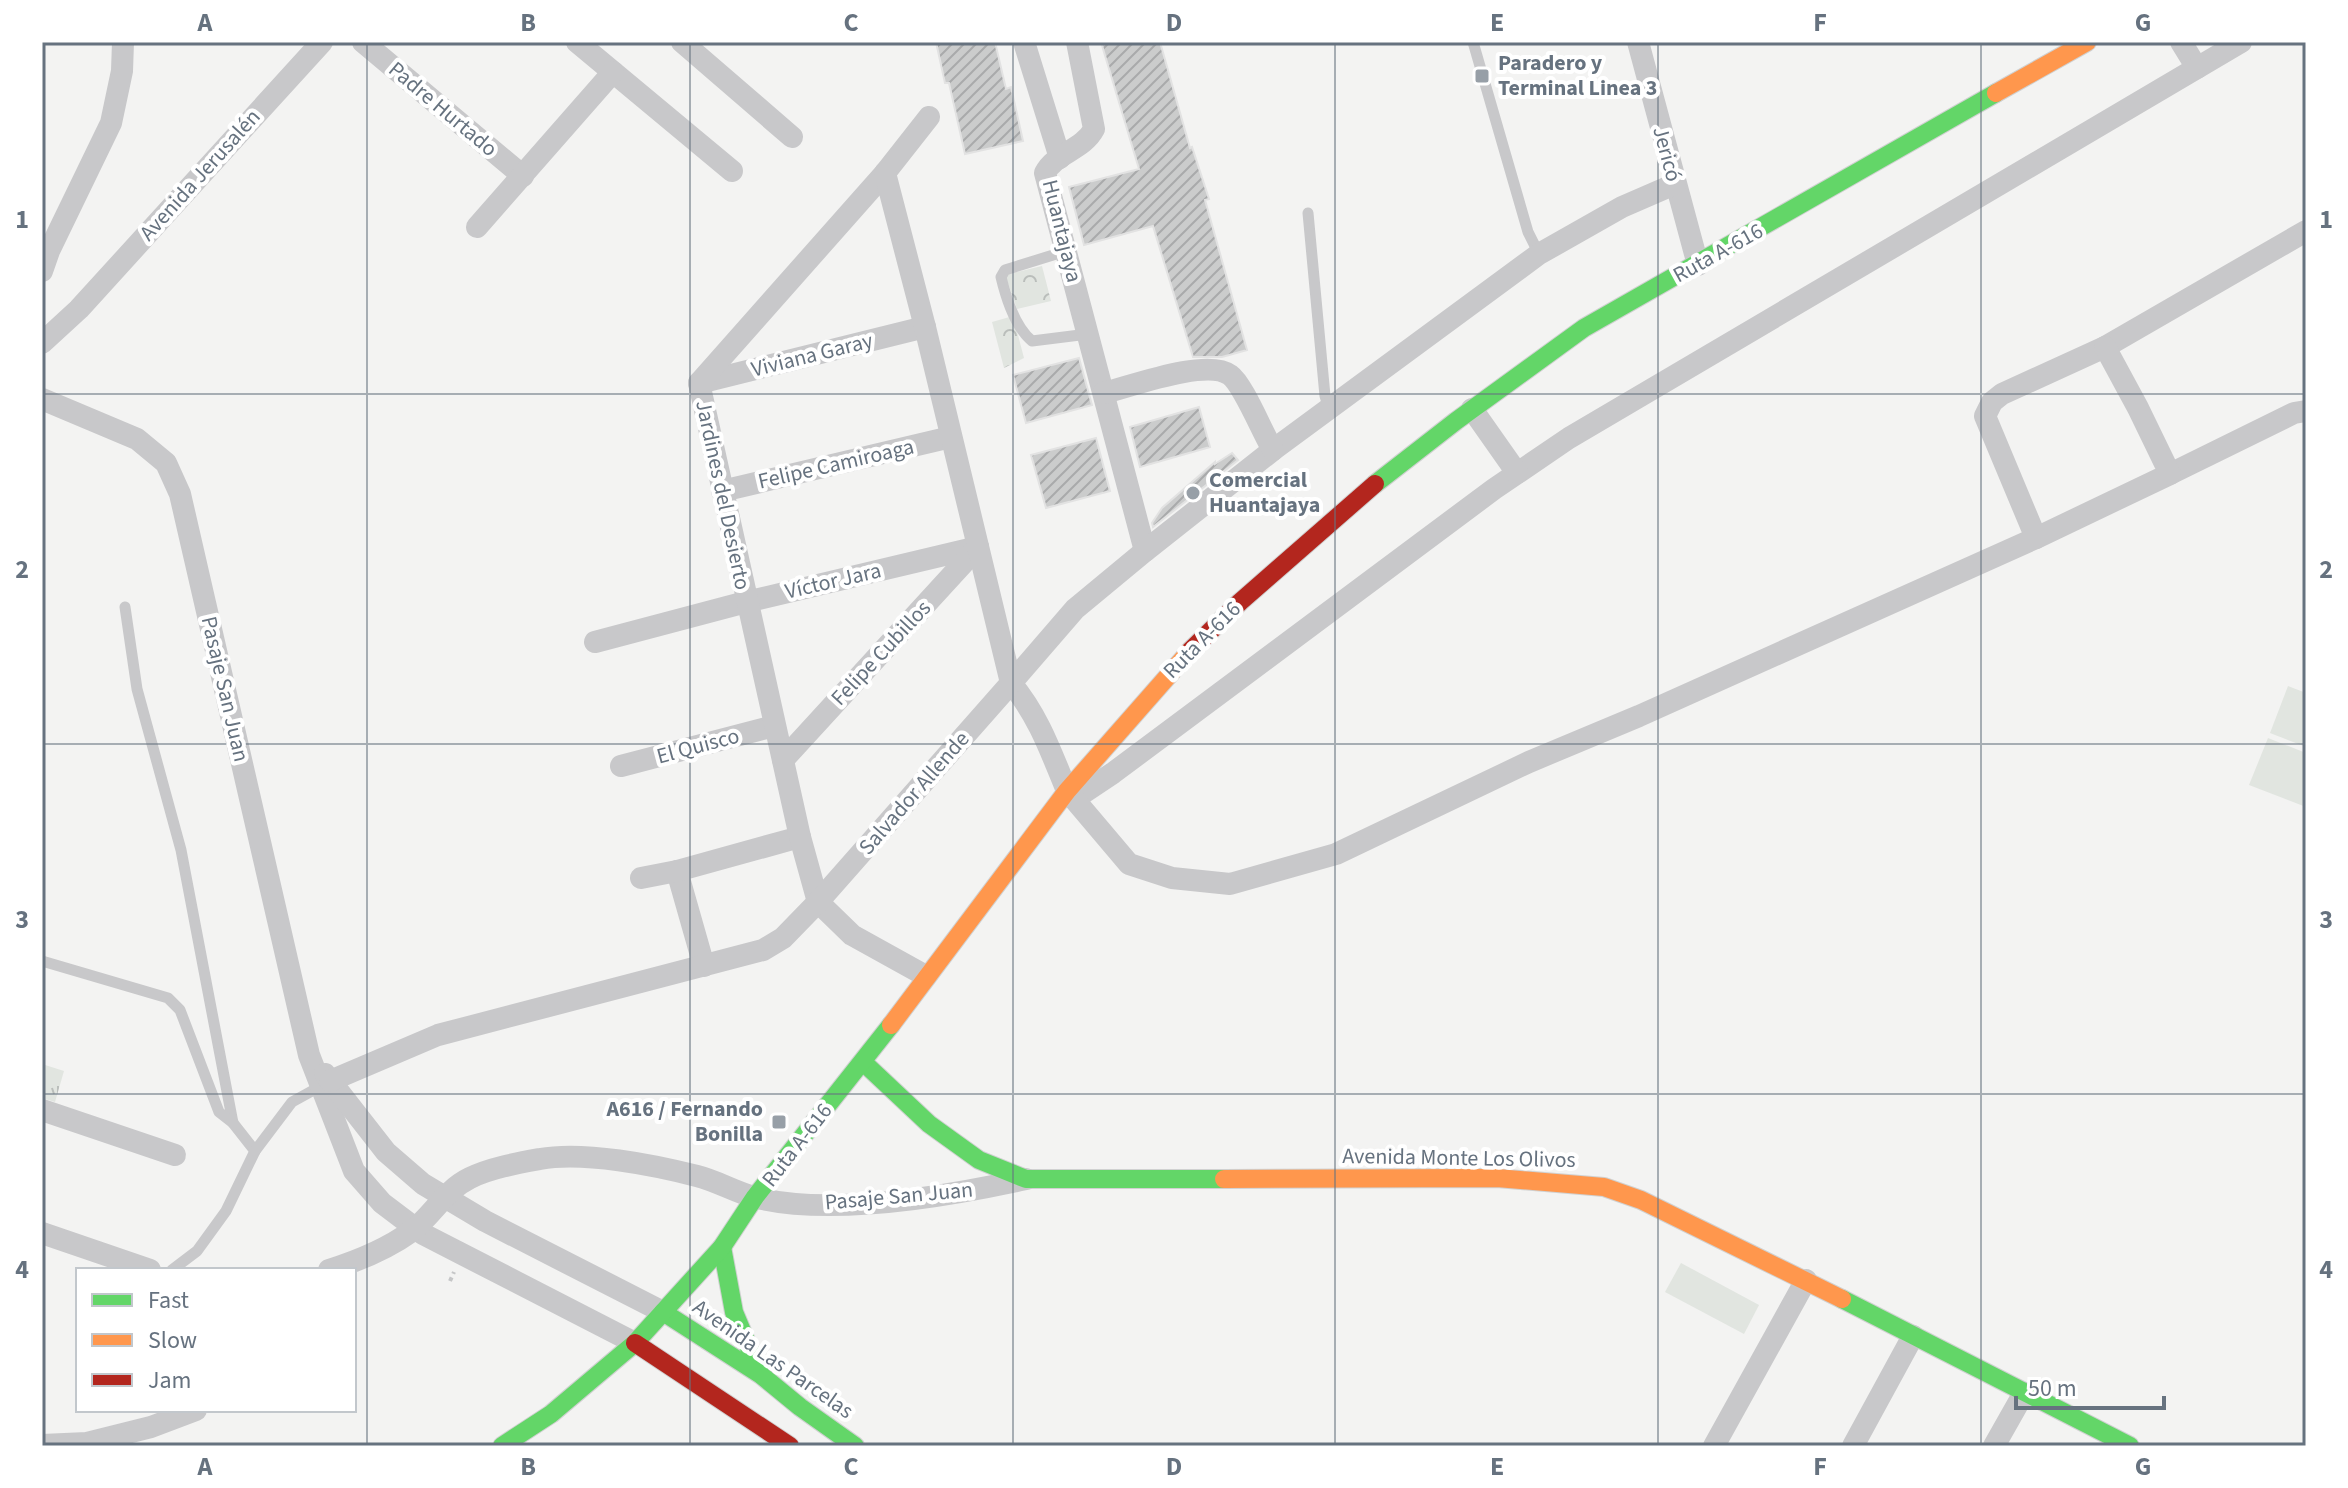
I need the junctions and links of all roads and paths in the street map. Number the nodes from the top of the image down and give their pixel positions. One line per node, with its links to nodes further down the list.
1 (123, 42): 28 (street)
2 (322, 42): 31 (street, Avenida Jerusalén)
3 (363, 42): 20 (street, Padre Hurtado)
4 (577, 42): 14 (street)
5 (682, 42): 16 (street)
6 (1024, 42): 17 (street)
7 (1077, 42): 17 (street, Huantajaya)
8 (1473, 42): 26 (lane)
9 (1638, 42): 21 (street, Jericó)
10 (2087, 42): 27 (main road, Ruta A-616)
11 (2181, 42): 13 (street)
12 (2241, 42): 13 (street)
13 (2197, 68): 41 (street)
14 (613, 72): 18 (street); 20 (street)
15 (929, 117): 19 (street, Jardines del Desierto)
16 (792, 137)
17 (1060, 158): 25 (street, Huantajaya)
18 (732, 171)
19 (885, 173): 29 (street); 33 (street, Jardines del Desierto)
20 (523, 176): 23 (street)
21 (1675, 184): 26 (street); 27 (street, Jericó)
22 (1308, 213): 36 (lane)
23 (477, 227)
24 (2306, 231): 32 (street)
25 (1066, 251): 30 (street, Huantajaya); 30 (lane)
26 (1539, 254): 36 (street)
27 (1698, 265): 37 (main road, Ruta A-616)
28 (42, 271)
29 (925, 327): 33 (street, Viviana Garay); 39 (street)
30 (1088, 334): 34 (street, Huantajaya)
31 (42, 343)
32 (2105, 347): 42 (street); 44 (street)
33 (699, 383): 43 (street, Jardines del Desierto)
34 (1104, 393): 40 (street); 46 (street, Huantajaya)
35 (42, 399): 63 (street, Pasaje San Juan)
36 (1329, 409): 40 (street)
37 (1472, 409): 41 (street); 54 (main road, Ruta A-616)
38 (2306, 411): 42 (street)
39 (951, 437): 43 (street, Felipe Camiroaga); 45 (street)
40 (1273, 450): 46 (street)
41 (1517, 473): 54 (street)
42 (2170, 474): 44 (street)
43 (722, 491): 47 (street, Jardines del Desierto)
44 (2036, 538): 54 (street)
45 (978, 547): 47 (street, Víctor Jara); 50 (street); 52 (street, Felipe Cubillos)
46 (1145, 551): 50 (street)
47 (746, 602): 49 (street, Víctor Jara); 51 (street, Jardines del Desierto)
48 (125, 607): 65 (lane)
49 (595, 642)
50 (1011, 683): 54 (street); 58 (street, Salvador Allende)
51 (774, 726): 52 (street, Jardines del Desierto); 53 (street, El Quisco)
52 (783, 760): 55 (street, Jardines del Desierto)
53 (621, 766)
54 (1070, 795): 61 (main road, Ruta A-616)
55 (800, 837): 56 (street); 58 (street, Jardines del Desierto)
56 (677, 871): 57 (street); 60 (street)
57 (641, 878)
58 (818, 902): 60 (street, Salvador Allende); 61 (street)
59 (42, 961): 65 (lane)
60 (704, 966): 63 (street, Salvador Allende)
61 (926, 976): 62 (main road, Ruta A-616)
62 (863, 1062): 68 (main road, Avenida Monte Los Olivos); 70 (main road, Ruta A-616)
63 (326, 1083): 66 (lane); 69 (street, Pasaje San Juan); 71 (street, Pasaje San Juan)
64 (42, 1110): 67 (street)
65 (233, 1123): 66 (lane)
66 (255, 1151): 75 (lane)
67 (175, 1155)
68 (1026, 1179): 70 (street, Pasaje San Juan); 77 (main road, Avenida Monte Los Olivos)
69 (444, 1197): 70 (street, Pasaje San Juan); 71 (street, Pasaje San Juan); 78 (street, Pasaje San Juan)
70 (755, 1197): 73 (main road, Ruta A-616)
71 (414, 1229): 76 (street, Pasaje San Juan); 80 (street, Pasaje San Juan)
72 (42, 1233): 74 (street)
73 (722, 1247): 78 (main road, Ruta A-616); 81 (main road)
74 (144, 1268)
75 (175, 1268)
76 (335, 1268)
77 (1806, 1280): 79 (main road, Avenida Monte Los Olivos); 88 (street)
78 (663, 1312): 80 (main road, Ruta A-616); 81 (main road, Avenida Las Parcelas)
79 (1913, 1336): 82 (main road, Avenida Monte Los Olivos); 89 (street)
80 (635, 1343): 85 (main road, Ruta A-616); 86 (main road)
81 (761, 1375): 87 (main road, Avenida Las Parcelas)
82 (2024, 1393): 90 (street); 91 (main road, Avenida Monte Los Olivos)
83 (191, 1412): 84 (street)
84 (42, 1445)
85 (502, 1446)
86 (790, 1446)
87 (855, 1446)
88 (1714, 1446)
89 (1853, 1446)
90 (1994, 1446)
91 (2130, 1446)

